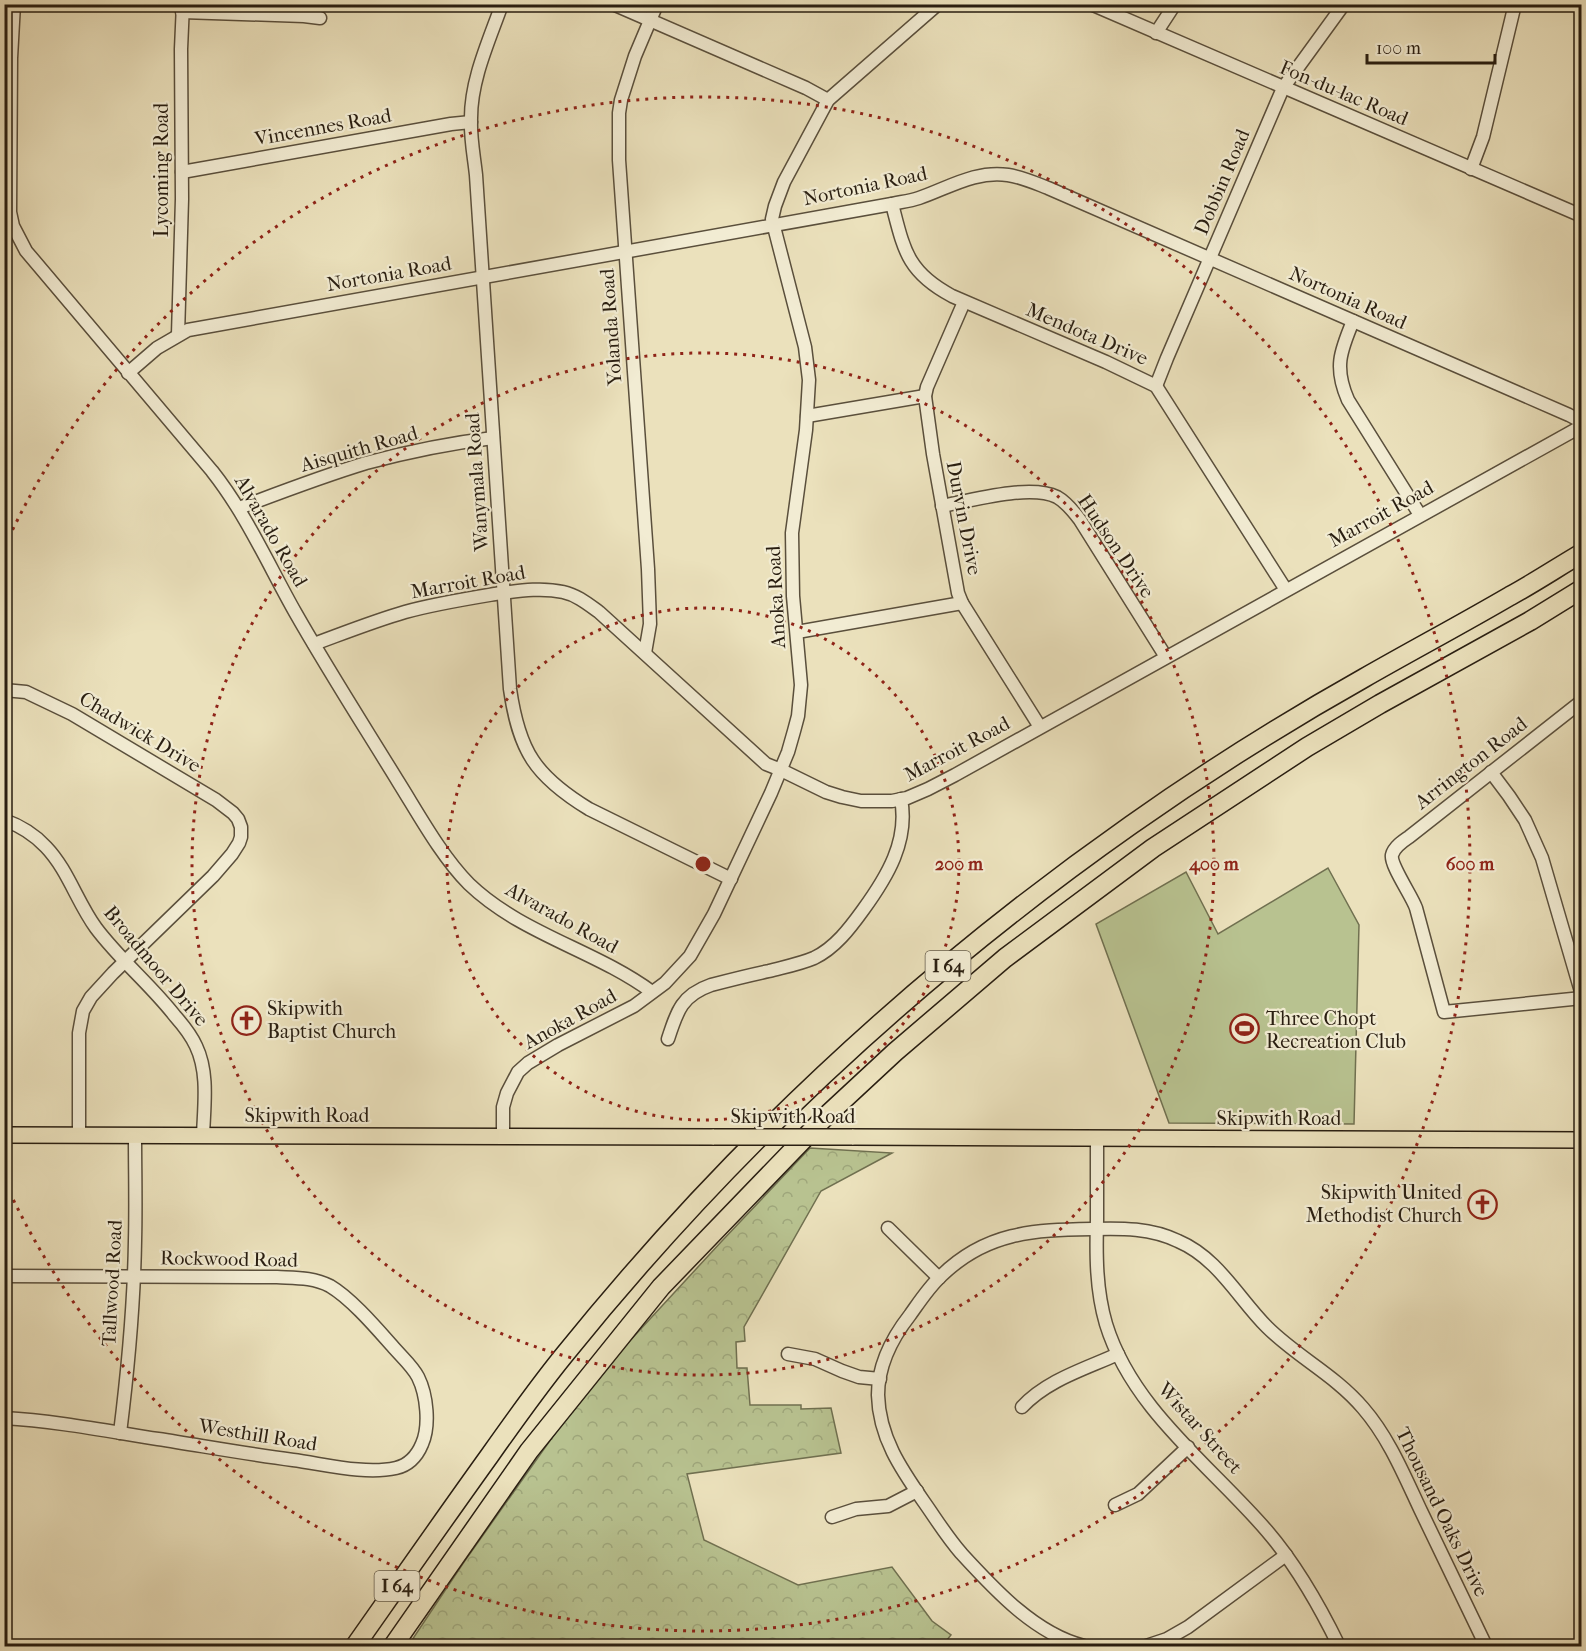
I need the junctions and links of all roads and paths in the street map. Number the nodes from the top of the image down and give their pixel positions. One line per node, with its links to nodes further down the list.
1 (14, 4): 28 (street, Alvarado Road)
2 (502, 4): 16 (street, Wanymala Road)
3 (613, 4): 12 (street)
4 (657, 4): 12 (street, Yolanda Road)
5 (938, 4): 15 (street, Anoka Road)
6 (1091, 4): 13 (street, Fon-du-lac Road)
7 (1175, 4): 13 (street)
8 (1344, 4): 14 (street, Dobbin Road)
9 (1515, 4): 17 (street)
10 (182, 8): 11 (street); 18 (street, Lycoming Road)
11 (320, 18)
12 (650, 21): 15 (street); 22 (street, Yolanda Road)
13 (1156, 33): 14 (street, Fon-du-lac Road)
14 (1283, 88): 17 (street, Fon-du-lac Road); 23 (street, Dobbin Road)
15 (828, 100): 21 (street, Anoka Road)
16 (471, 122): 18 (street, Vincennes Road); 24 (street, Wanymala Road)
17 (1471, 169): 20 (street, Fon-du-lac Road)
18 (182, 172): 27 (street, Lycoming Road)
19 (892, 204): 21 (street, Nortonia Road); 23 (street, Nortonia Road); 25 (street, Mendota Drive)
20 (1581, 216)
21 (773, 225): 22 (street, Nortonia Road); 31 (street, Anoka Road)
22 (626, 251): 24 (street, Nortonia Road); 44 (street, Yolanda Road)
23 (1210, 259): 26 (street, Nortonia Road); 29 (street, Dobbin Road)
24 (483, 277): 27 (street, Nortonia Road); 33 (street, Wanymala Road)
25 (964, 302): 29 (street, Mendota Drive); 30 (street, Durvin Drive)
26 (1353, 321): 32 (street, Nortonia Road); 36 (street)
27 (178, 335): 28 (street, Nortonia Road)
28 (128, 373): 35 (street, Alvarado Road)
29 (1156, 386): 39 (street, Mendota Drive)
30 (925, 396): 31 (street); 34 (street, Durvin Drive)
31 (807, 416): 42 (street, Anoka Road)
32 (1581, 424): 36 (street, Marroit Road)
33 (493, 438): 35 (street, Aisquith Road); 40 (street, Wanymala Road)
34 (942, 506): 41 (street, Durvin Drive); 45 (street, Hudson Drive)
35 (239, 508): 43 (street, Alvarado Road)
36 (1420, 515): 39 (street, Marroit Road)
37 (1581, 553): 82 (highway, I 64)
38 (1581, 589): 83 (highway, I 64)
39 (1286, 590): 45 (street, Marroit Road)
40 (504, 593): 43 (street, Marroit Road); 44 (street, Marroit Road); 53 (street, Wanymala Road)
41 (962, 603): 42 (street); 48 (street, Durvin Drive)
42 (796, 632): 49 (street, Anoka Road)
43 (314, 644): 55 (street, Alvarado Road)
44 (645, 653): 49 (street, Marroit Road)
45 (1166, 657): 48 (street, Marroit Road)
46 (4, 690): 54 (street, Chadwick Drive)
47 (1581, 701): 50 (street, Arrington Road)
48 (1040, 727): 51 (street, Marroit Road)
49 (781, 770): 51 (street, Marroit Road); 53 (street, Anoka Road)
50 (1491, 772): 56 (street); 56 (street, Arrington Road)
51 (901, 799): 57 (street)
52 (4, 820): 54 (street, Broadmoor Drive)
53 (731, 879): 55 (street, Anoka Road)
54 (126, 961): 59 (street); 61 (street, Broadmoor Drive)
55 (652, 992): 62 (street, Anoka Road)
56 (1581, 997)
57 (668, 1038)
58 (4, 1135): 59 (main road, Skipwith Road)
59 (79, 1135): 60 (main road, Skipwith Road)
60 (135, 1135): 61 (main road, Skipwith Road); 68 (street, Tallwood Road)
61 (203, 1136): 62 (main road, Skipwith Road)
62 (503, 1136): 63 (main road, Skipwith Road, bridge)
63 (1097, 1138): 64 (main road, Skipwith Road); 66 (street, Wistar Street)
64 (1581, 1140)
65 (888, 1228): 69 (street)
66 (1096, 1229): 69 (street, Thousand Oaks Drive); 71 (street, Wistar Street); 87 (street, Thousand Oaks Drive)
67 (4, 1276): 68 (street, Rockwood Road)
68 (133, 1277): 72 (street, Rockwood Road); 76 (street, Tallwood Road)
69 (939, 1278): 73 (street, Thousand Oaks Drive)
70 (788, 1354): 73 (street)
71 (1118, 1354): 74 (street); 77 (street, Wistar Street)
72 (415, 1372): 76 (street, Westhill Road)
73 (879, 1379): 78 (street, Thousand Oaks Drive)
74 (1022, 1407)
75 (4, 1418): 76 (street, Westhill Road)
76 (120, 1432)
77 (1188, 1447): 79 (street); 81 (street, Wistar Street)
78 (917, 1491): 80 (street); 84 (street, Thousand Oaks Drive)
79 (1115, 1505)
80 (832, 1517)
81 (1286, 1555): 85 (street); 86 (street, Wistar Street)
82 (355, 1647)
83 (393, 1647)
84 (1084, 1647)
85 (1146, 1647)
86 (1339, 1647)
87 (1486, 1647)

